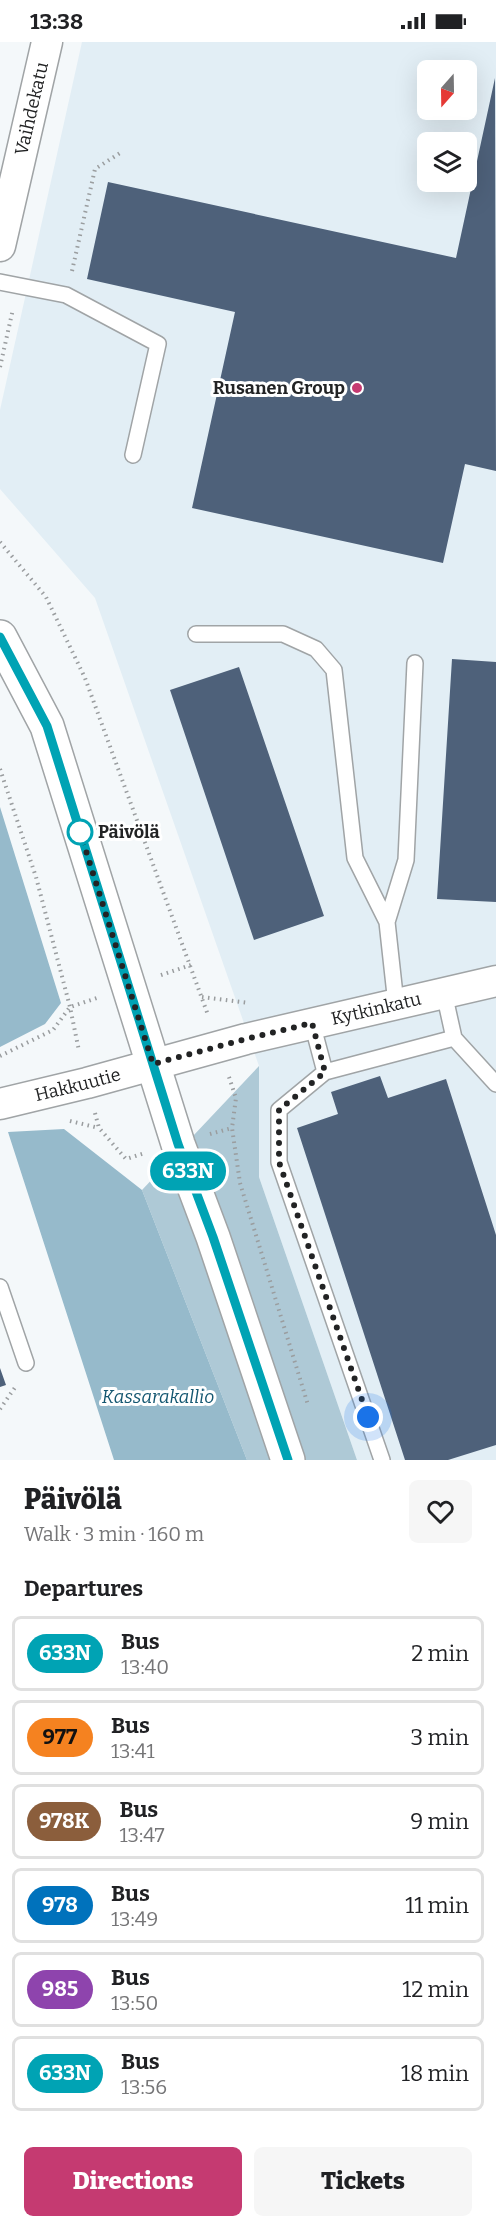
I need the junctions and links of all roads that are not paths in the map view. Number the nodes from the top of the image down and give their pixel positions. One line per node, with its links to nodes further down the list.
1 (47, 42): 2 (street, Vaihdekatu)
2 (0, 246)
3 (0, 282): 4 (lane)
4 (133, 455)
5 (196, 634): 8 (lane)
6 (0, 637): 14 (street)
7 (415, 663): 8 (lane)
8 (387, 922): 11 (lane)
9 (496, 981): 10 (street, Kytkinkatu)
10 (444, 993): 11 (street, Kytkinkatu); 13 (lane)
11 (396, 1004): 12 (street, Kytkinkatu)
12 (312, 1023): 14 (street, Kytkinkatu); 15 (lane)
13 (454, 1038): 15 (lane); 16 (lane)
14 (153, 1064): 17 (street, Hakkuutie); 20 (street)
15 (325, 1072): 21 (lane)
16 (496, 1084)
17 (0, 1104)
18 (0, 1287): 19 (lane)
19 (26, 1364)
20 (288, 1460)
21 (382, 1460)

